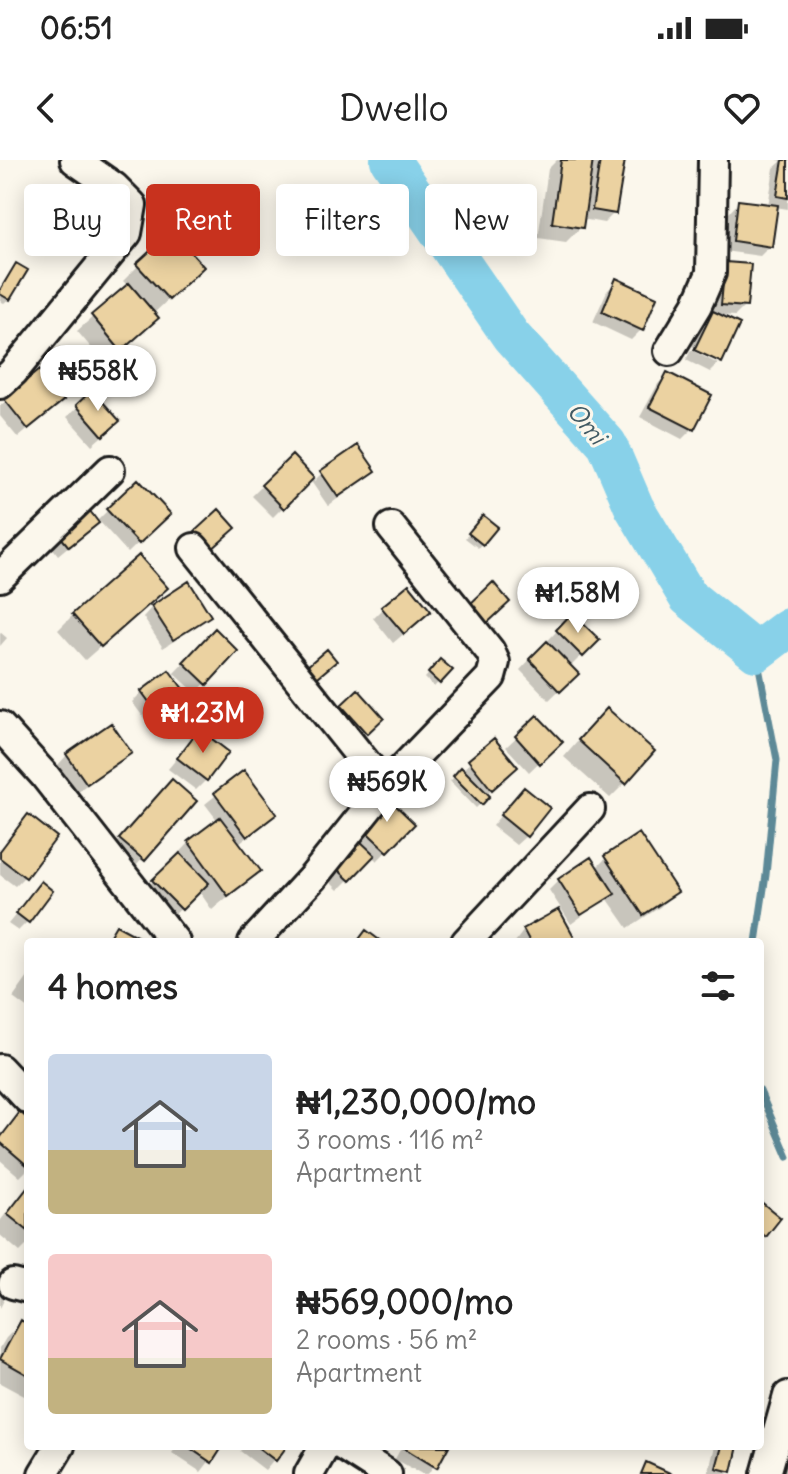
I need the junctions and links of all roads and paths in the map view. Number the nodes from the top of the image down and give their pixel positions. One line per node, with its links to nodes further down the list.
1 (75, 160): 4 (street)
2 (713, 160): 3 (street)
3 (669, 351)
4 (4, 374)
5 (110, 470): 8 (street)
6 (391, 527): 10 (street)
7 (194, 548): 10 (street)
8 (0, 577)
9 (0, 726): 12 (street)
10 (385, 787): 13 (street)
11 (590, 809): 14 (street)
12 (172, 938)
13 (257, 938)
14 (470, 938)
15 (788, 1396): 22 (street)
16 (58, 1450): 19 (street)
17 (323, 1450): 20 (street)
18 (349, 1450): 21 (street)
19 (43, 1474)
20 (309, 1474)
21 (387, 1474)
22 (766, 1474)

